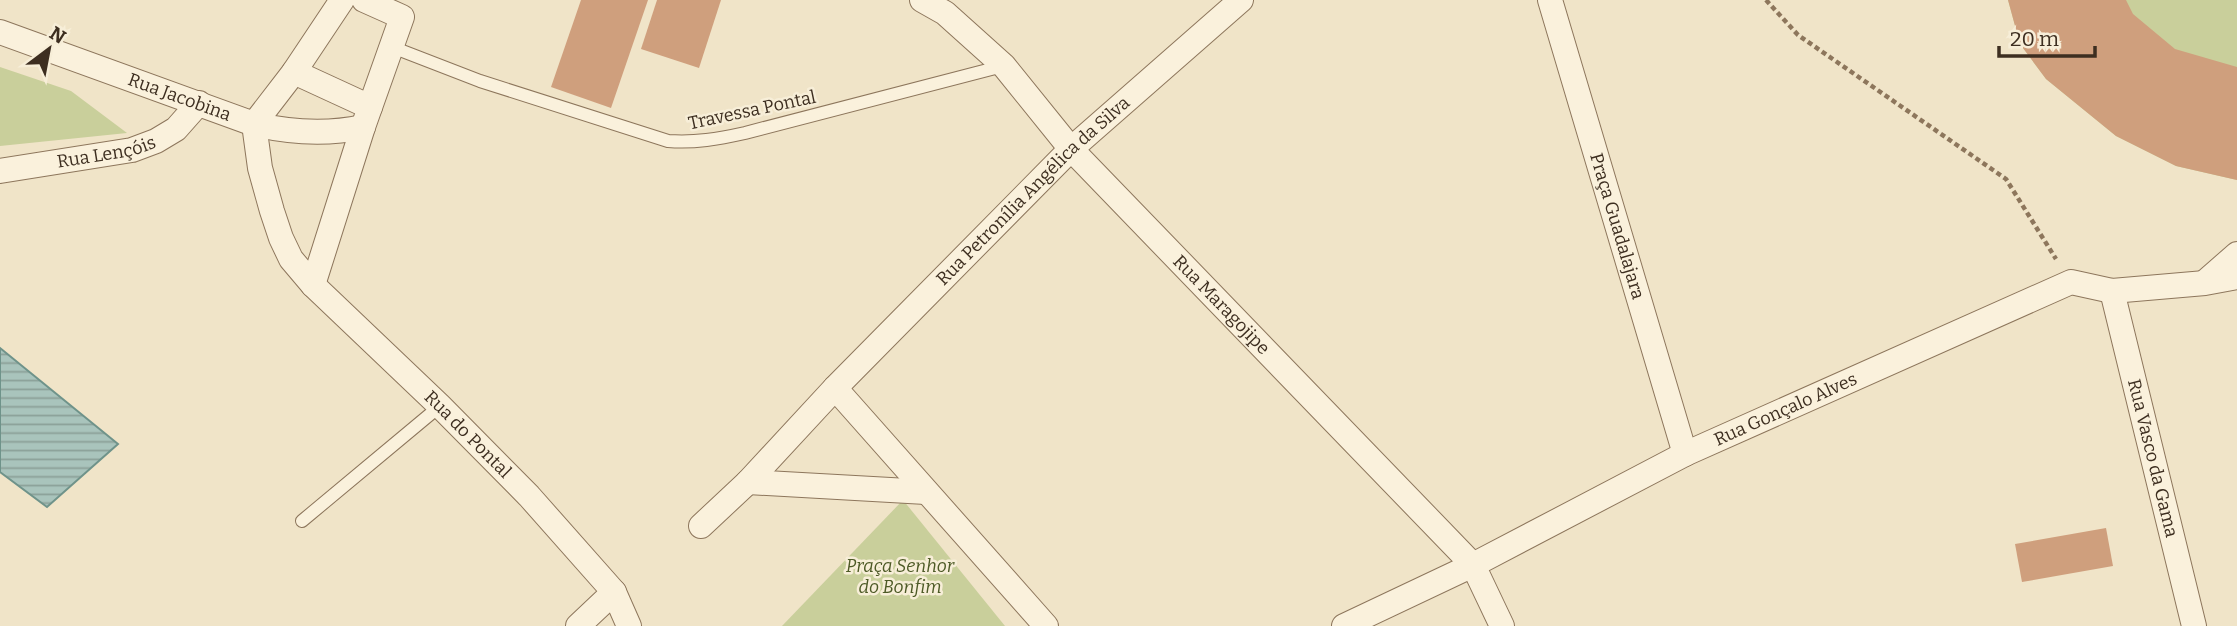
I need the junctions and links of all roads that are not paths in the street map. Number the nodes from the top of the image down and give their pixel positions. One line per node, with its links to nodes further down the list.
1 (342, 0): 10 (street)
2 (365, 0): 6 (street)
3 (922, 0): 9 (street, Rua Maragojipe)
4 (1241, 0): 14 (street, Rua Petronília Angélica da Silva)
5 (1550, 0): 23 (street, Praça Guadalajara)
6 (405, 9): 8 (street)
7 (0, 32): 11 (street, Rua Jacobina)
8 (392, 47): 9 (lane, Travessa Pontal); 12 (street)
9 (1004, 66): 14 (street, Rua Maragojipe)
10 (294, 72): 12 (street); 13 (street)
11 (199, 103): 13 (street, Rua Jacobina); 15 (street, Rua Lençóis)
12 (367, 117): 13 (street, Rua Jacobina); 19 (street)
13 (254, 124): 19 (street, Rua do Pontal)
14 (1071, 149): 21 (street, Rua Petronília Angélica da Silva); 28 (street, Rua Maragojipe)
15 (0, 171)
16 (2237, 254): 18 (street)
17 (2237, 277): 18 (street)
18 (2204, 283): 20 (street)
19 (313, 285): 22 (street, Rua do Pontal)
20 (2112, 291): 23 (street, Rua Gonçalo Alves); 35 (street, Rua Vasco da Gama)
21 (835, 388): 24 (street); 25 (street)
22 (440, 406): 26 (lane); 29 (street, Rua do Pontal)
23 (1685, 454): 28 (street, Rua Gonçalo Alves)
24 (748, 482): 25 (street); 27 (street)
25 (926, 492): 32 (street)
26 (302, 521)
27 (701, 526)
28 (1473, 565): 33 (street, Rua Gonçalo Alves); 34 (street, Rua Maragojipe)
29 (614, 592): 30 (street); 31 (street)
30 (578, 626)
31 (629, 626)
32 (1046, 626)
33 (1344, 626)
34 (1502, 626)
35 (2194, 626)

